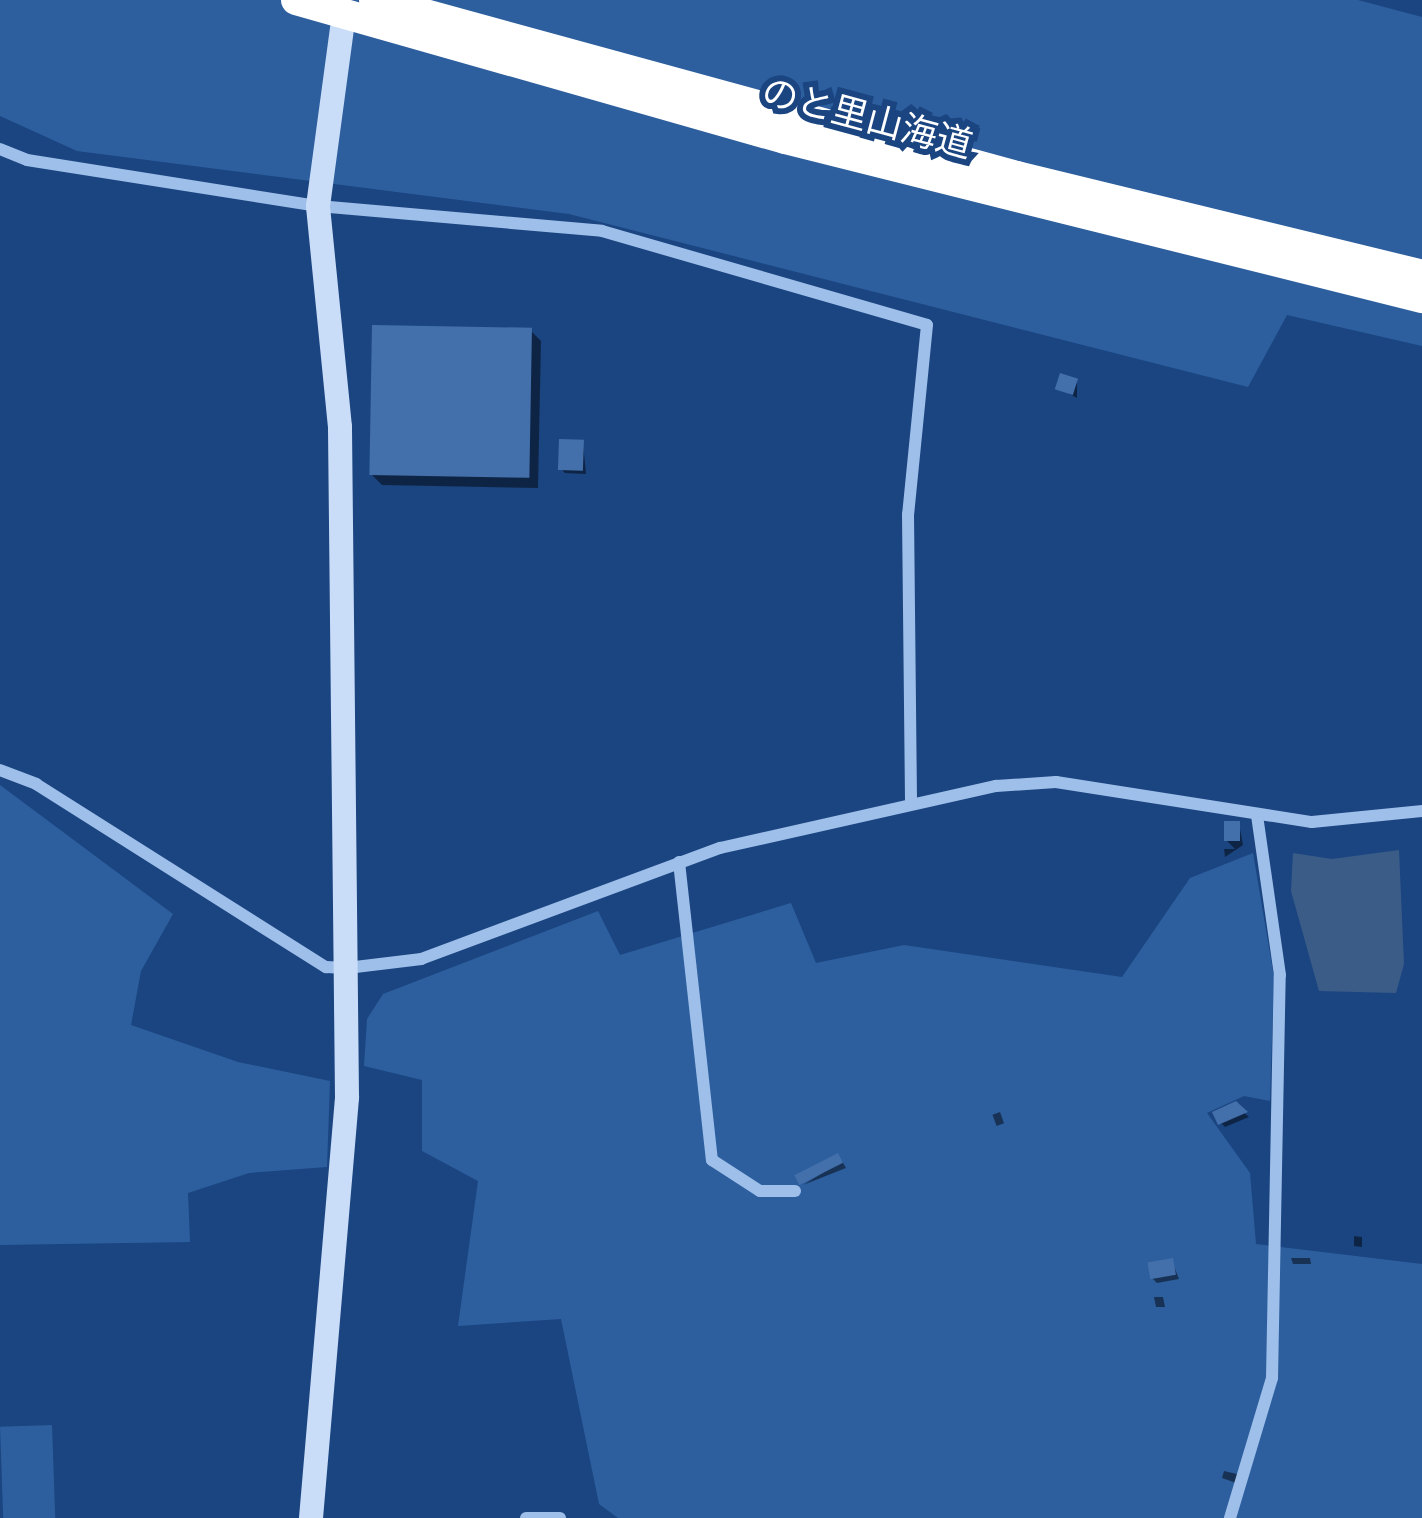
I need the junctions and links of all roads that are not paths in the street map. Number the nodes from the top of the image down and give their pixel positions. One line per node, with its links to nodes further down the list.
1 (296, 0): 7 (highway, のと里山海道)
2 (374, 0): 6 (highway, のと里山海道)
3 (342, 29): 5 (street)
4 (0, 149): 5 (street)
5 (318, 206): 9 (street); 13 (street)
6 (1422, 275)
7 (1422, 298)
8 (0, 770): 13 (street)
9 (911, 804): 11 (street); 12 (street)
10 (1422, 811): 11 (street)
11 (1257, 815): 18 (street)
12 (679, 862): 13 (street); 14 (street)
13 (347, 968): 15 (street)
14 (795, 1192)
15 (310, 1518)
16 (526, 1518): 17 (street)
17 (560, 1518)
18 (1230, 1518)

